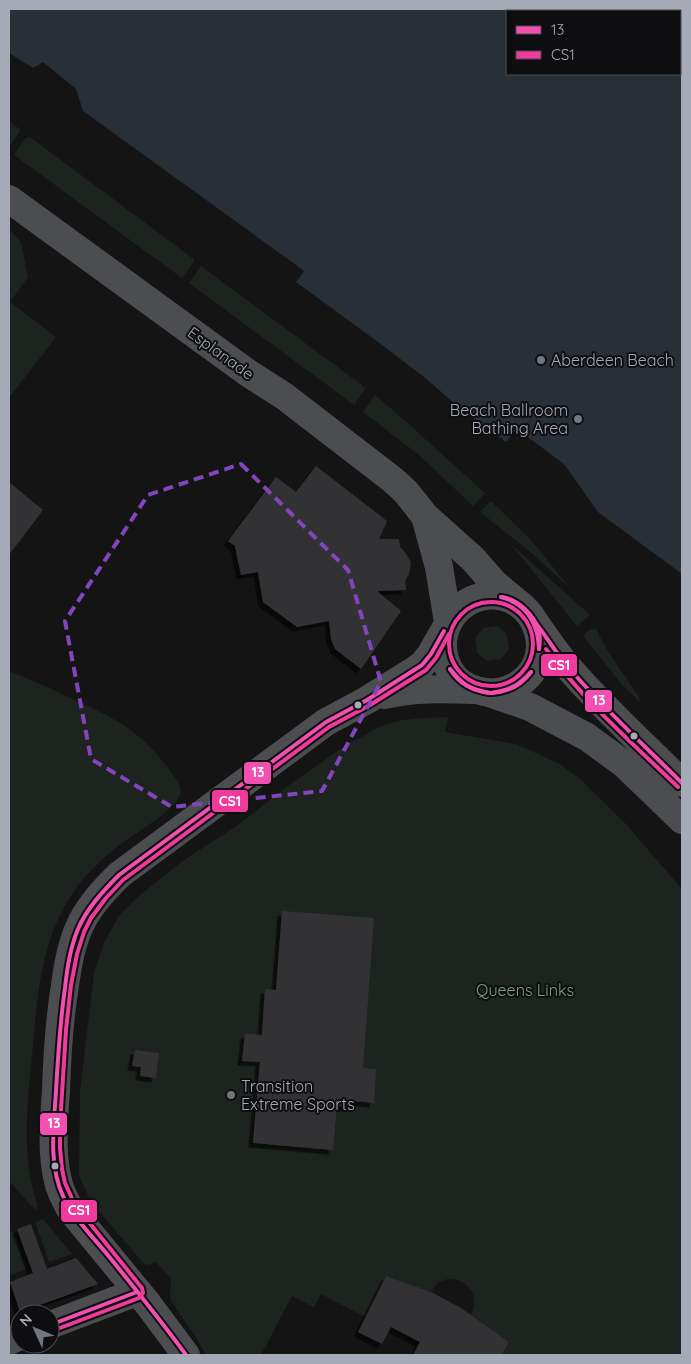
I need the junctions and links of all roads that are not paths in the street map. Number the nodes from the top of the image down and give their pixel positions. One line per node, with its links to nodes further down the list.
1 (9, 199): 2 (street, Esplanade)
2 (425, 516): 3 (street, Esplanade); 4 (street, Esplanade)
3 (525, 610): 4 (street); 5 (street); 7 (street, Esplanade)
4 (446, 626): 5 (street); 6 (street)
5 (481, 692): 6 (street); 8 (street)
6 (368, 700): 9 (street)
7 (682, 784)
8 (682, 820)
9 (137, 1292): 10 (street); 11 (street)
10 (60, 1322)
11 (186, 1355)

